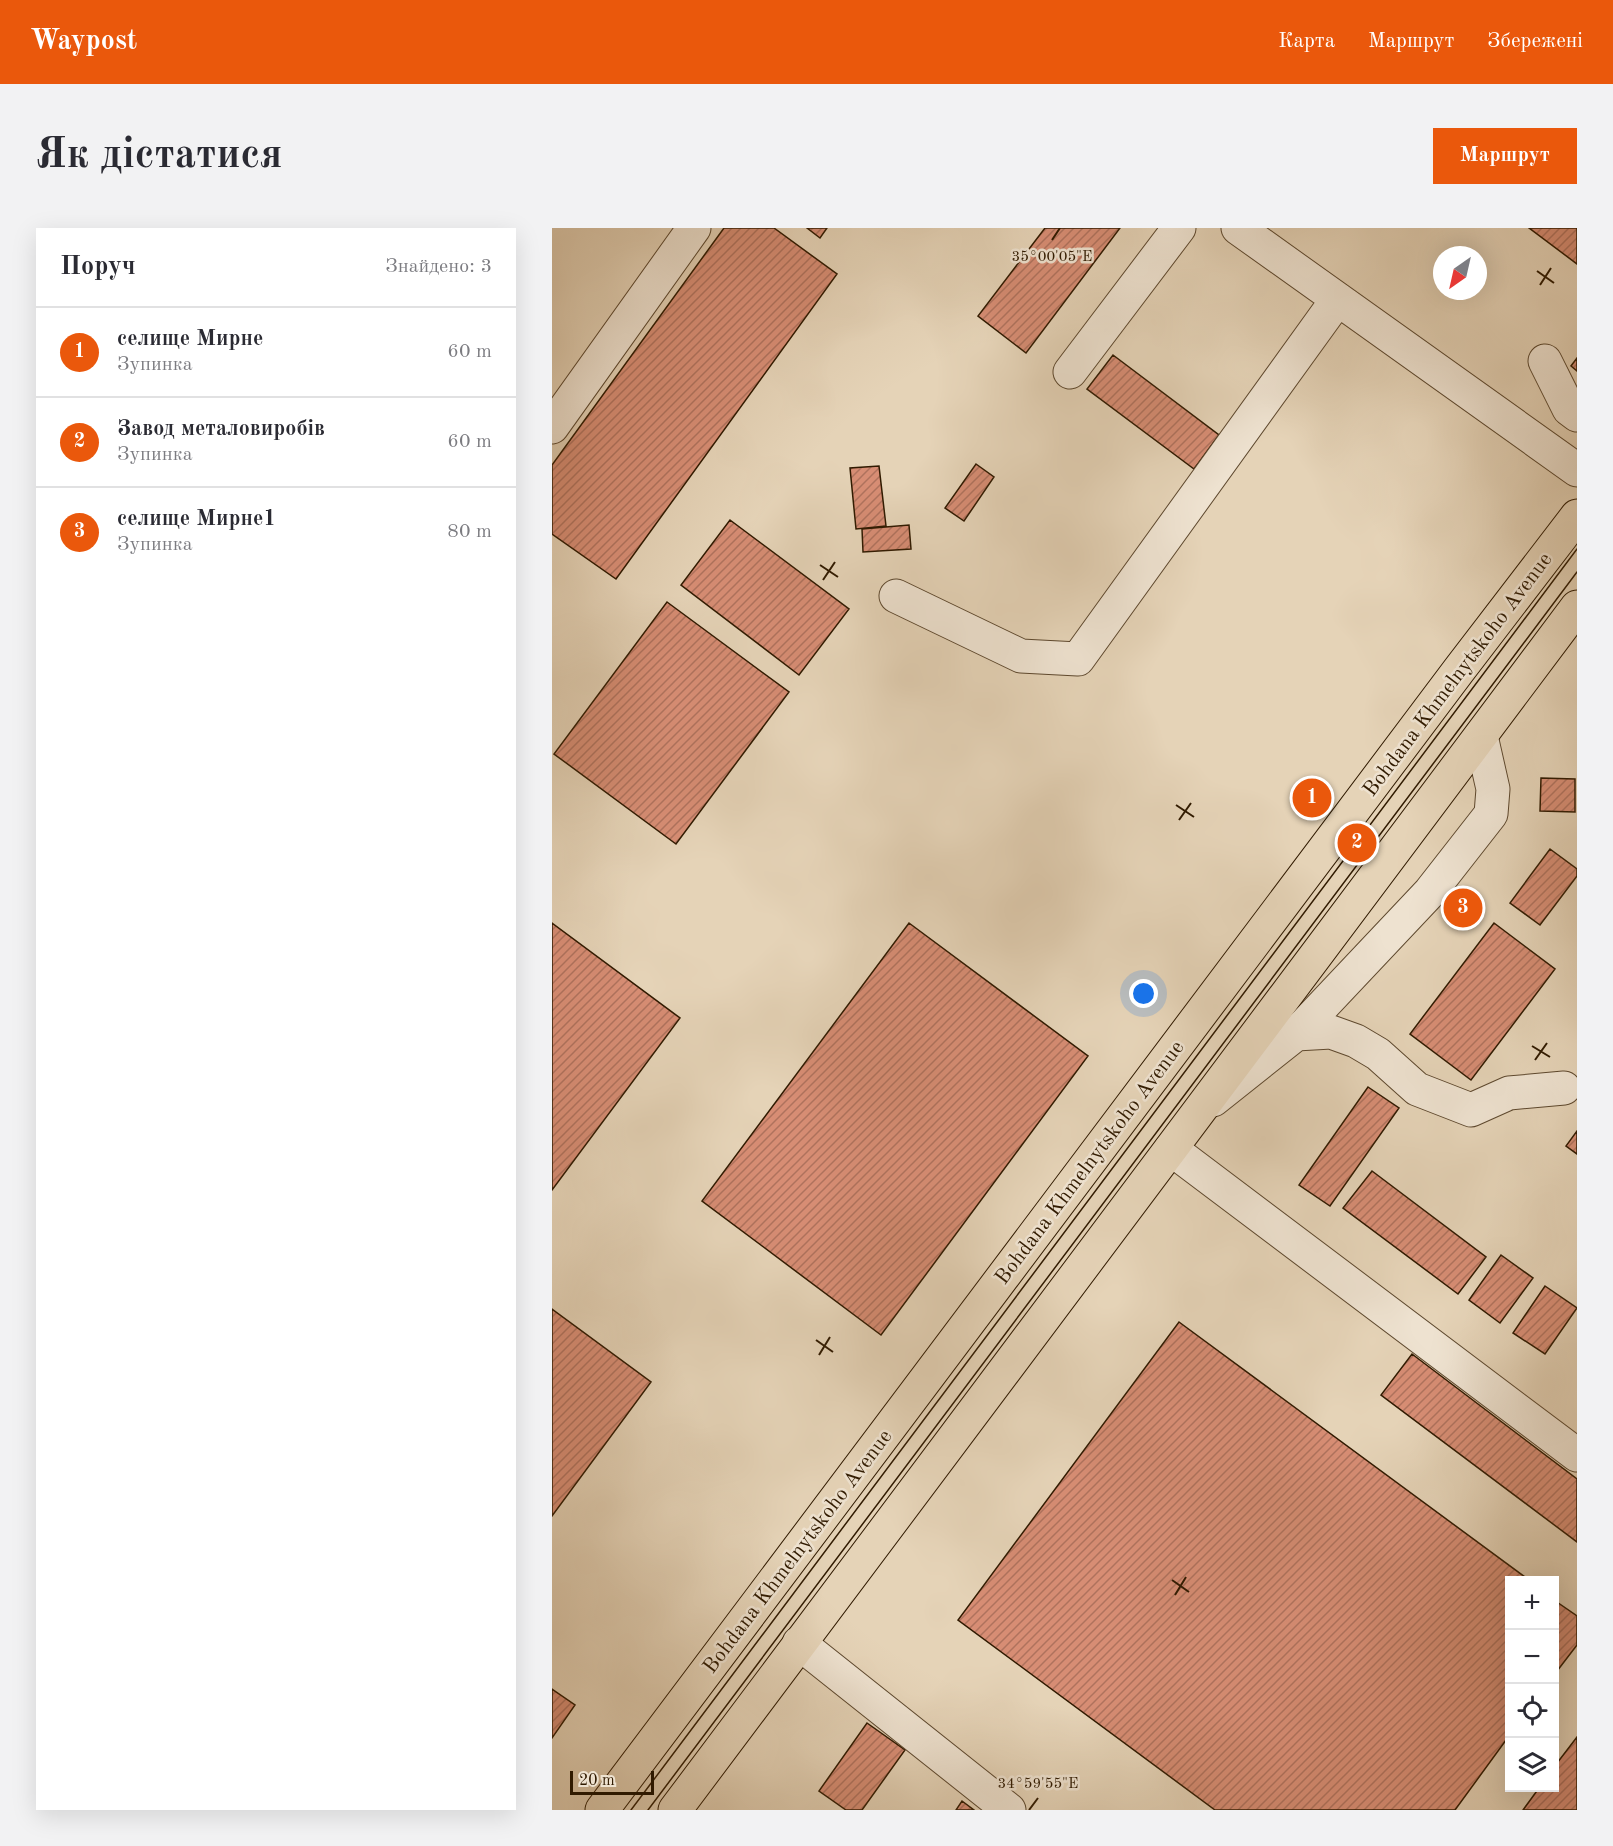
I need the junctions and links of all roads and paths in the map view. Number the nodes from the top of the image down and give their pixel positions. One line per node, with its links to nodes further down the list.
1 (694, 228): 8 (lane)
2 (1179, 228): 6 (lane)
3 (1258, 234): 4 (lane)
4 (1337, 300): 9 (lane); 11 (lane)
5 (1545, 361): 7 (lane)
6 (1070, 372)
7 (1577, 415)
8 (552, 427)
9 (1577, 470)
10 (1577, 516): 20 (main road, Bohdana Khmelnytskoho Avenue)
11 (896, 596)
12 (1577, 607): 13 (main road)
13 (1481, 736): 14 (lane); 16 (main road)
14 (1296, 1034): 15 (lane); 16 (lane)
15 (1564, 1088)
16 (1198, 1113): 17 (main road)
17 (1171, 1149): 18 (lane); 19 (main road)
18 (1577, 1455)
19 (799, 1643): 21 (main road); 22 (lane)
20 (602, 1810)
21 (675, 1810)
22 (1009, 1810)

